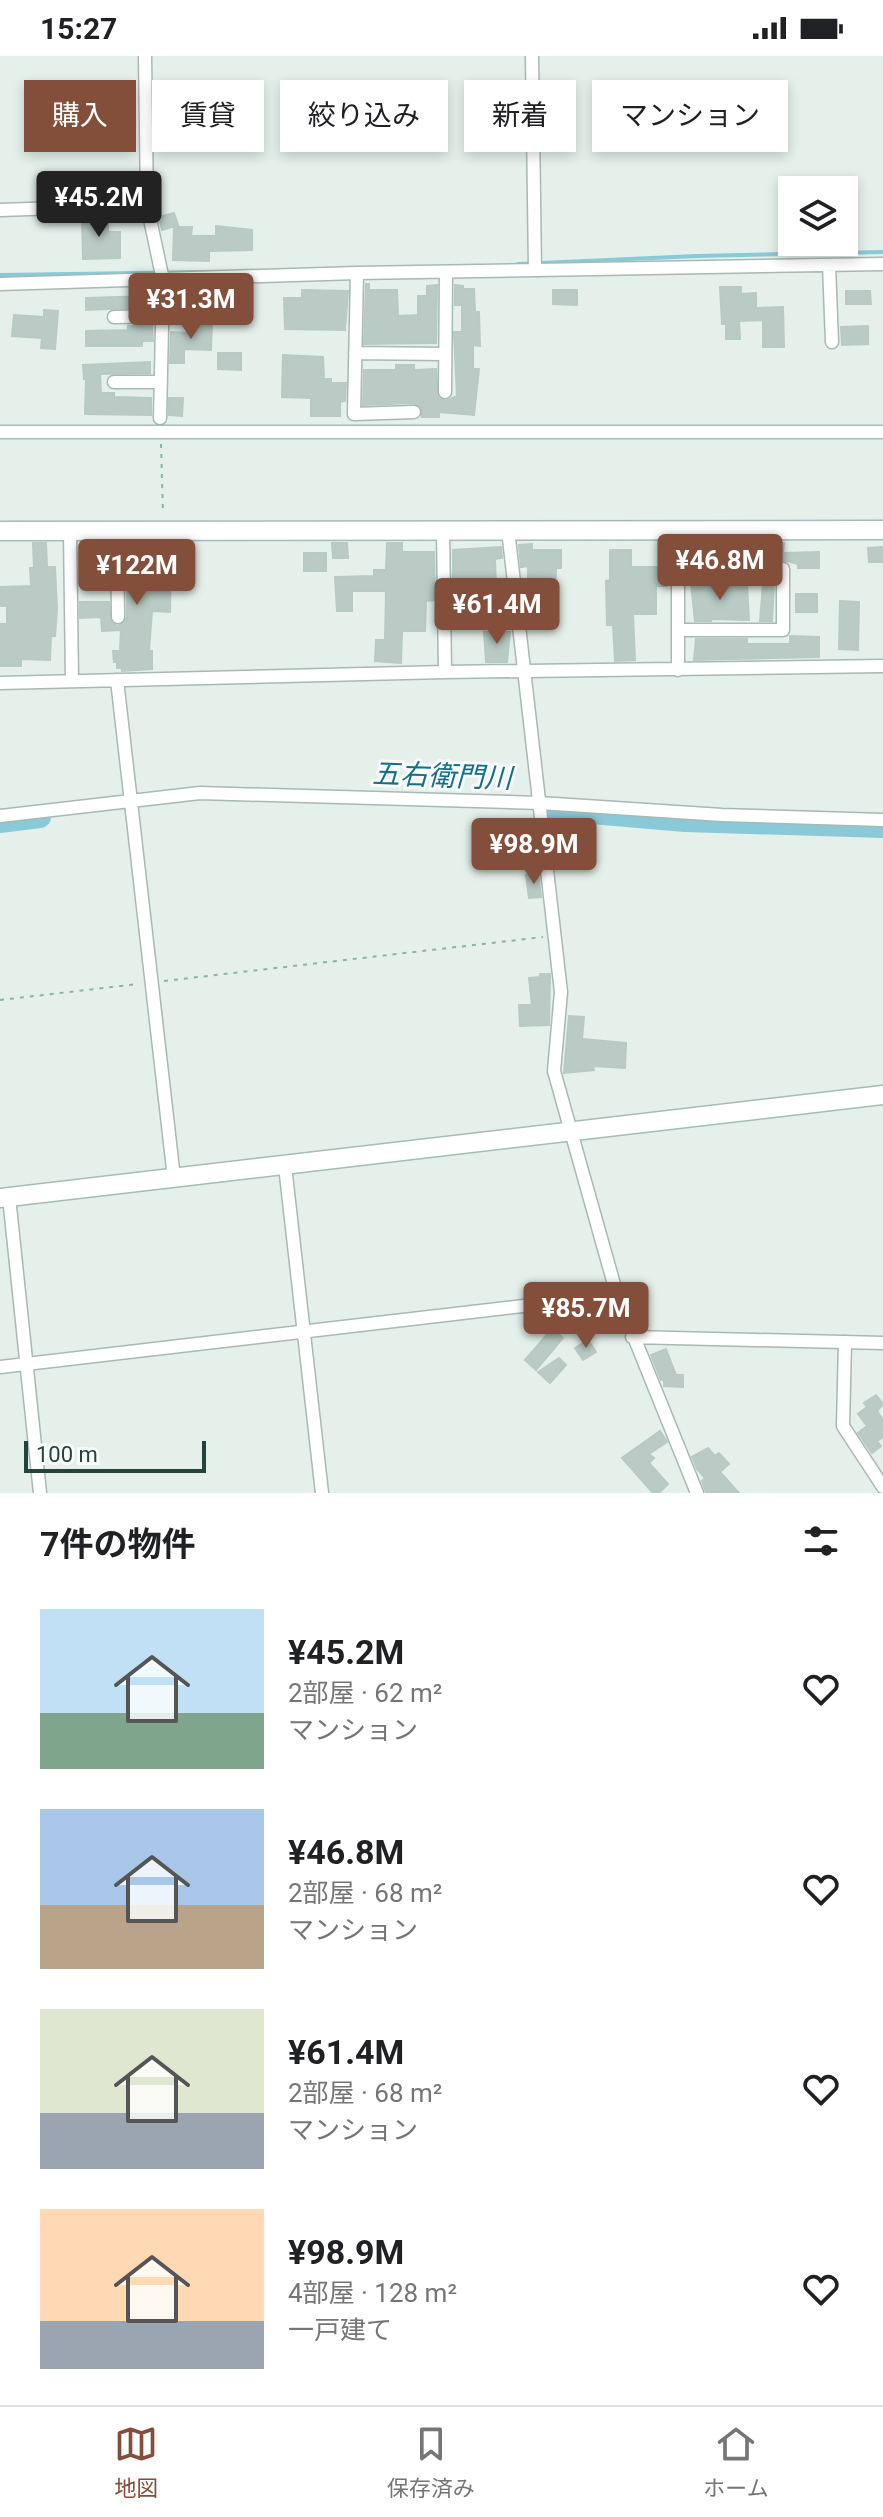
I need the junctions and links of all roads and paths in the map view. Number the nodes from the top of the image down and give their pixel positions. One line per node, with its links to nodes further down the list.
1 (145, 56): 3 (street)
2 (532, 56): 7 (street)
3 (147, 205): 4 (street); 10 (street)
4 (0, 210)
5 (883, 264): 6 (street)
6 (829, 265): 7 (street); 14 (street)
7 (535, 270): 8 (street)
8 (446, 272): 9 (street); 16 (street)
9 (357, 273): 10 (street); 15 (street)
10 (163, 280): 11 (street); 12 (street)
11 (0, 284)
12 (162, 316): 13 (street); 18 (street)
13 (114, 317)
14 (832, 342)
15 (355, 353): 16 (street); 20 (street)
16 (444, 354): 19 (street)
17 (114, 382): 18 (street)
18 (161, 382): 21 (street)
19 (445, 392)
20 (414, 412)
21 (160, 418)
22 (0, 432): 24 (street)
23 (883, 432): 24 (street)
24 (160, 433): 31 (path)
25 (443, 530): 26 (street); 31 (street); 38 (street)
26 (508, 530): 32 (street); 39 (street)
27 (883, 530): 32 (street)
28 (0, 531): 29 (street)
29 (70, 531): 30 (street); 41 (street)
30 (117, 531): 31 (street); 34 (street)
31 (163, 531)
32 (678, 531): 33 (street)
33 (678, 569): 35 (street); 35 (street)
34 (118, 617)
35 (678, 630): 37 (street)
36 (883, 666): 37 (street)
37 (678, 670): 39 (street)
38 (445, 672): 39 (street); 40 (street)
39 (526, 672): 44 (street)
40 (117, 680): 41 (street); 43 (street)
41 (72, 681): 42 (street)
42 (0, 683)
43 (131, 801): 44 (street); 45 (street); 48 (street)
44 (540, 803): 46 (street); 47 (street)
45 (0, 816)
46 (883, 820)
47 (556, 936): 48 (path); 51 (street)
48 (150, 982): 49 (path); 53 (street)
49 (0, 1000)
50 (883, 1095): 51 (street)
51 (570, 1131): 52 (street); 55 (street)
52 (285, 1166): 53 (street); 56 (street)
53 (174, 1178): 54 (street)
54 (4, 1197): 60 (street)
55 (617, 1295): 56 (street); 57 (street)
56 (304, 1330): 60 (street); 64 (street)
57 (632, 1337): 58 (street); 65 (street)
58 (845, 1342): 59 (street); 62 (street)
59 (883, 1343)
60 (25, 1363): 61 (street); 63 (street)
61 (0, 1367)
62 (883, 1487)
63 (40, 1493)
64 (322, 1493)
65 (697, 1493)

